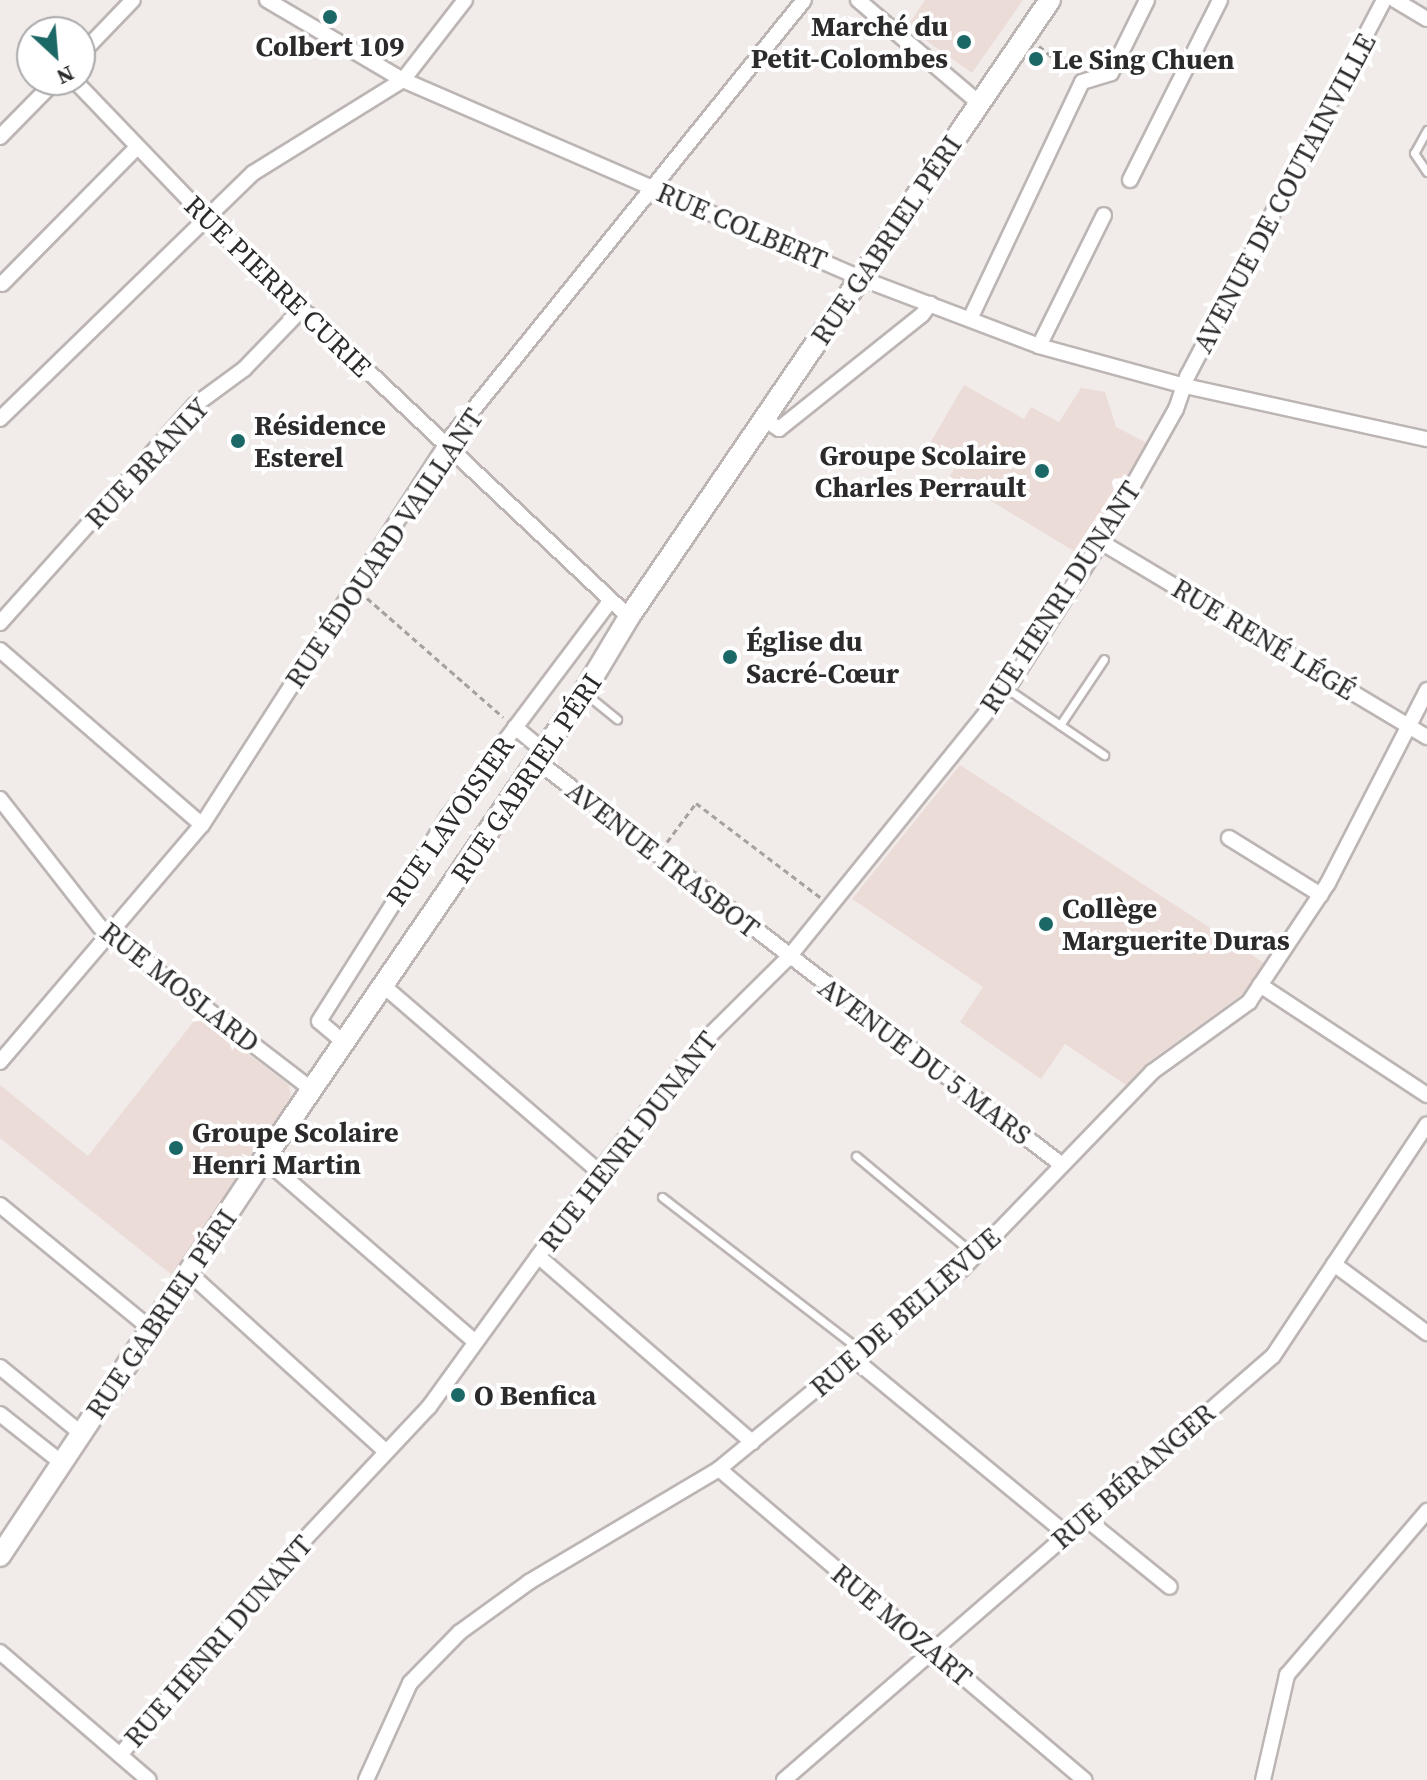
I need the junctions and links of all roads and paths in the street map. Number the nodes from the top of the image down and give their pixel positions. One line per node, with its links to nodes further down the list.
1 (133, 0): 12 (street)
2 (267, 0): 14 (street, RUE COLBERT)
3 (465, 0): 14 (street)
4 (804, 0): 24 (street, RUE ÉDOUARD VAILLANT)
5 (858, 0): 18 (street)
6 (1050, 0): 18 (main road, RUE GABRIEL PÉRI)
7 (1147, 0): 15 (street)
8 (1220, 0): 23 (street)
9 (1384, 0): 33 (street, AVENUE DE COUTAINVILLE)
10 (1395, 0): 11 (street)
11 (1427, 19)
12 (96, 38)
13 (1035, 42): 15 (path)
14 (403, 80): 24 (street, RUE COLBERT); 26 (street)
15 (1082, 82): 31 (street)
16 (40, 96): 20 (street)
17 (89, 96): 21 (street, RUE PIERRE CURIE)
18 (979, 103): 27 (main road, RUE GABRIEL PÉRI)
19 (1427, 130): 22 (lane)
20 (0, 137)
21 (137, 147): 26 (street, RUE PIERRE CURIE); 28 (street)
22 (1427, 172)
23 (1130, 180)
24 (654, 189): 27 (street, RUE COLBERT); 37 (street, RUE ÉDOUARD VAILLANT)
25 (1104, 215): 32 (street)
26 (206, 219): 30 (street, RUE PIERRE CURIE); 34 (street)
27 (860, 278): 29 (street, RUE COLBERT); 35 (main road, RUE GABRIEL PÉRI)
28 (2, 284)
29 (930, 304): 31 (street, RUE COLBERT); 35 (street)
30 (301, 310): 37 (street, RUE PIERRE CURIE); 42 (street, RUE BRANLY)
31 (970, 319): 32 (street, RUE COLBERT)
32 (1039, 346): 33 (street, RUE COLBERT)
33 (1185, 386): 36 (street, RUE COLBERT); 38 (street, RUE HENRI DUNANT)
34 (0, 419)
35 (764, 419): 41 (main road, RUE GABRIEL PÉRI)
36 (1427, 439)
37 (445, 446): 39 (street, RUE ÉDOUARD VAILLANT); 40 (street, RUE PIERRE CURIE)
38 (1101, 542): 45 (street, RUE HENRI DUNANT); 51 (street, RUE RENÉ LÉGÉ)
39 (355, 588): 50 (path); 56 (street, RUE ÉDOUARD VAILLANT)
40 (611, 600): 41 (street, RUE PIERRE CURIE); 50 (street, RUE LAVOISIER)
41 (629, 617): 47 (main road, RUE GABRIEL PÉRI)
42 (0, 623)
43 (0, 650): 56 (street)
44 (1104, 659): 49 (lane)
45 (1006, 688): 49 (lane); 60 (street, RUE HENRI DUNANT)
46 (1427, 690): 51 (street, RUE DE BELLEVUE)
47 (584, 692): 48 (lane); 54 (main road, RUE GABRIEL PÉRI)
48 (617, 719)
49 (1060, 725): 53 (lane)
50 (515, 727): 54 (street, AVENUE TRASBOT); 65 (street, RUE LAVOISIER)
51 (1411, 727): 52 (street, RUE RENÉ LÉGÉ); 59 (street, RUE DE BELLEVUE)
52 (1427, 737)
53 (1104, 755)
54 (541, 756): 58 (street, AVENUE TRASBOT); 64 (main road, RUE GABRIEL PÉRI)
55 (0, 799): 61 (street, RUE MOSLARD)
56 (202, 825): 61 (street, RUE ÉDOUARD VAILLANT)
57 (1229, 838): 59 (street)
58 (658, 855): 60 (path); 62 (street, AVENUE TRASBOT)
59 (1321, 895): 63 (street, RUE DE BELLEVUE)
60 (832, 906): 62 (street, RUE HENRI DUNANT)
61 (107, 934): 66 (street, RUE ÉDOUARD VAILLANT); 67 (street, RUE MOSLARD)
62 (789, 957): 72 (street, AVENUE DU 5 MARS); 73 (street, RUE HENRI DUNANT)
63 (1260, 985): 68 (street); 72 (street, RUE DE BELLEVUE)
64 (385, 987): 65 (main road, RUE GABRIEL PÉRI); 73 (street)
65 (346, 1044): 67 (main road, RUE GABRIEL PÉRI)
66 (0, 1062)
67 (311, 1089): 71 (main road, RUE GABRIEL PÉRI)
68 (1427, 1095)
69 (1427, 1124): 78 (street, RUE BÉRANGER)
70 (856, 1156): 76 (lane)
71 (264, 1159): 79 (main road, RUE GABRIEL PÉRI); 82 (street)
72 (1062, 1165): 76 (street, RUE DE BELLEVUE)
73 (599, 1172): 77 (street, RUE HENRI DUNANT)
74 (662, 1197): 83 (lane)
75 (0, 1205): 80 (street)
76 (975, 1255): 83 (street, RUE DE BELLEVUE)
77 (538, 1256): 82 (street, RUE HENRI DUNANT); 87 (street)
78 (1334, 1264): 81 (street); 92 (street, RUE BÉRANGER)
79 (189, 1273): 80 (main road, RUE GABRIEL PÉRI); 88 (street)
80 (152, 1330): 86 (main road, RUE GABRIEL PÉRI)
81 (1427, 1333)
82 (474, 1341): 88 (street, RUE HENRI DUNANT)
83 (858, 1356): 87 (street, RUE DE BELLEVUE); 93 (street)
84 (0, 1367): 86 (street)
85 (0, 1414): 89 (street)
86 (82, 1434): 89 (main road, RUE GABRIEL PÉRI)
87 (752, 1442): 90 (street, RUE DE BELLEVUE)
88 (385, 1451): 98 (street, RUE HENRI DUNANT)
89 (62, 1463): 94 (main road, RUE GABRIEL PÉRI)
90 (719, 1469): 96 (street, RUE MOZART); 100 (street, RUE DE BELLEVUE)
91 (1427, 1511): 103 (street)
92 (1085, 1518): 93 (street, RUE BÉRANGER); 95 (street)
93 (1066, 1534): 96 (street, RUE BÉRANGER)
94 (0, 1556)
95 (1170, 1587)
96 (931, 1650): 101 (street, RUE BÉRANGER); 102 (street, RUE MOZART)
97 (0, 1652): 98 (street)
98 (120, 1755): 99 (street)
99 (149, 1780)
100 (366, 1780)
101 (784, 1780)
102 (1084, 1780)
103 (1263, 1780)

